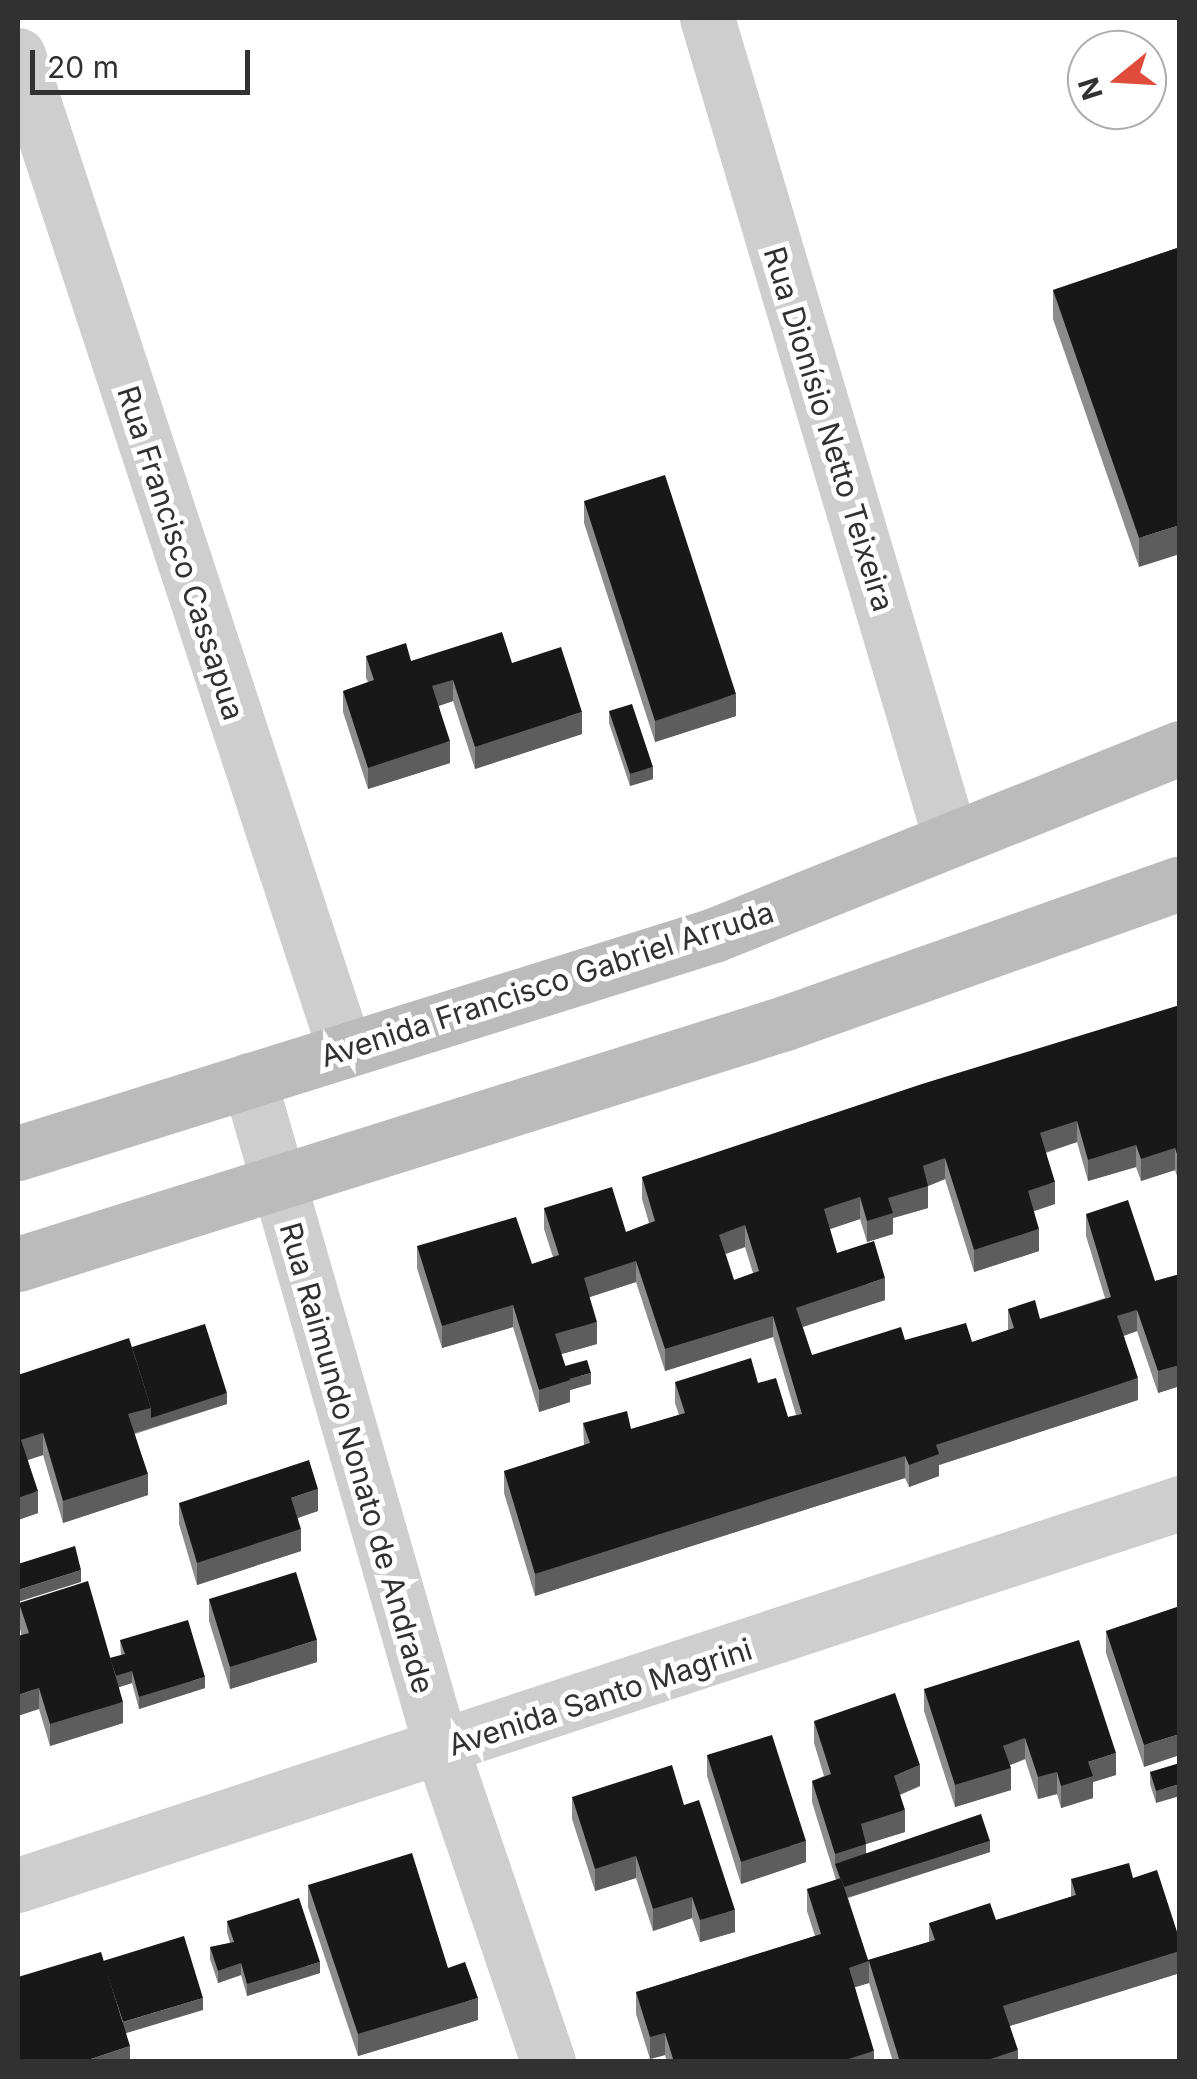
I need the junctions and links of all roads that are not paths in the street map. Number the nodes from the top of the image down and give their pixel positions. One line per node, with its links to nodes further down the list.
1 (706, 18): 4 (street, Rua Dionísio Netto Teixeira)
2 (18, 55): 6 (street, Rua Francisco Cassapua)
3 (1180, 748): 4 (main road, Avenida Francisco Gabriel Arruda)
4 (951, 840): 6 (main road, Avenida Francisco Gabriel Arruda)
5 (1180, 883): 9 (main road)
6 (345, 1050): 7 (main road, Avenida Francisco Gabriel Arruda)
7 (248, 1080): 8 (main road, Avenida Francisco Gabriel Arruda); 9 (street, Rua Raimundo Nonato de Andrade)
8 (18, 1152)
9 (277, 1179): 10 (main road); 12 (street, Rua Raimundo Nonato de Andrade)
10 (18, 1264)
11 (1180, 1503): 12 (street, Avenida Santo Magrini)
12 (442, 1750): 13 (street, Avenida Santo Magrini); 14 (street, Rua Raimundo Nonato de Andrade)
13 (18, 1885)
14 (548, 2062)

